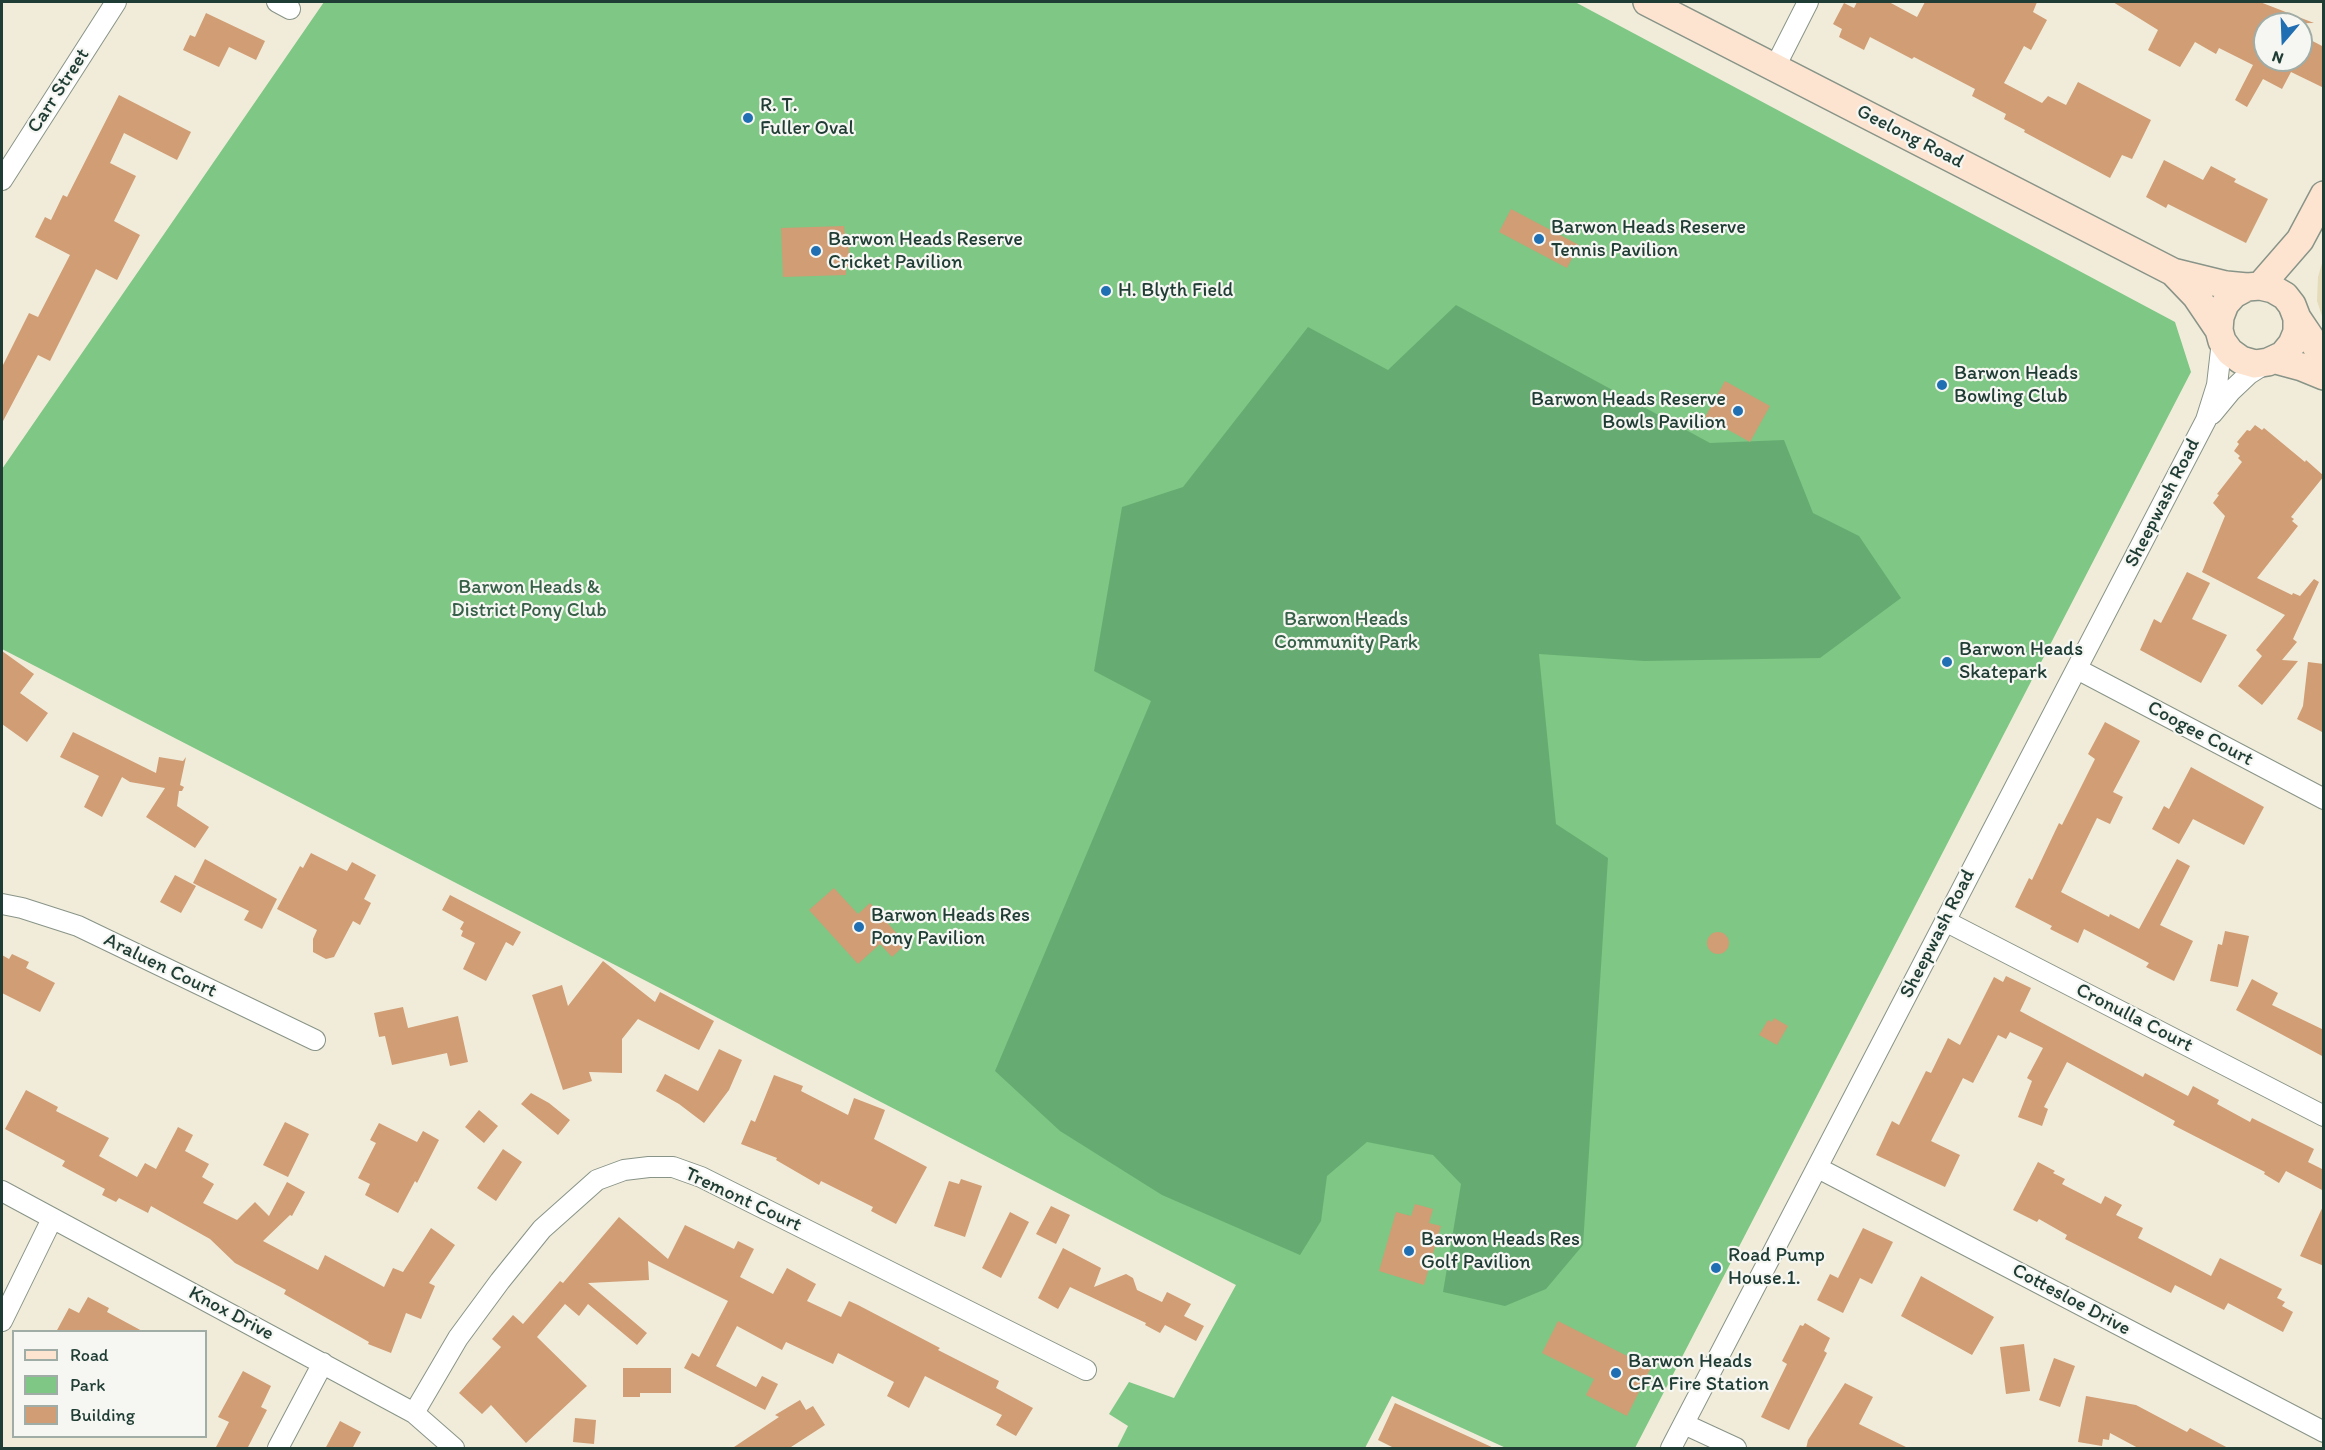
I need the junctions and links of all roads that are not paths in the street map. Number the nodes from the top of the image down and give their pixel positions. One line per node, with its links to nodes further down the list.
1 (116, 2): 5 (street, Carr Street)
2 (1647, 2): 4 (street, Geelong Road)
3 (1808, 2): 4 (street)
4 (1775, 67): 8 (street, Geelong Road)
5 (2, 180)
6 (2324, 195): 7 (street)
7 (2300, 240): 9 (street); 10 (street)
8 (2173, 272): 9 (street, Geelong Road); 11 (street, Geelong Road)
9 (2253, 287): 10 (street); 11 (street)
10 (2294, 312): 12 (street); 13 (street)
11 (2221, 336): 13 (street); 15 (street, Sheepwash Road)
12 (2324, 358)
13 (2272, 361): 14 (street); 15 (street, Sheepwash Road)
14 (2324, 376)
15 (2206, 420): 16 (street, Sheepwash Road)
16 (2078, 669): 17 (street, Coogee Court); 19 (street, Sheepwash Road)
17 (2324, 799)
18 (2, 904): 20 (street, Araluen Court)
19 (1945, 921): 21 (street, Cronulla Court); 22 (street, Sheepwash Road)
20 (315, 1040)
21 (2324, 1116)
22 (1818, 1168): 29 (street, Sheepwash Road); 30 (street, Cottesloe Drive)
23 (2, 1191): 24 (street, Knox Drive)
24 (52, 1219): 25 (street); 26 (street, Knox Drive)
25 (2, 1321)
26 (323, 1363): 28 (street, Knox Drive); 31 (street)
27 (1086, 1370): 28 (street, Tremont Court)
28 (414, 1413): 32 (street, Knox Drive)
29 (1684, 1424): 33 (street, Sheepwash Road); 34 (street)
30 (2324, 1431)
31 (278, 1449)
32 (454, 1449)
33 (1671, 1449)
34 (1736, 1449)

